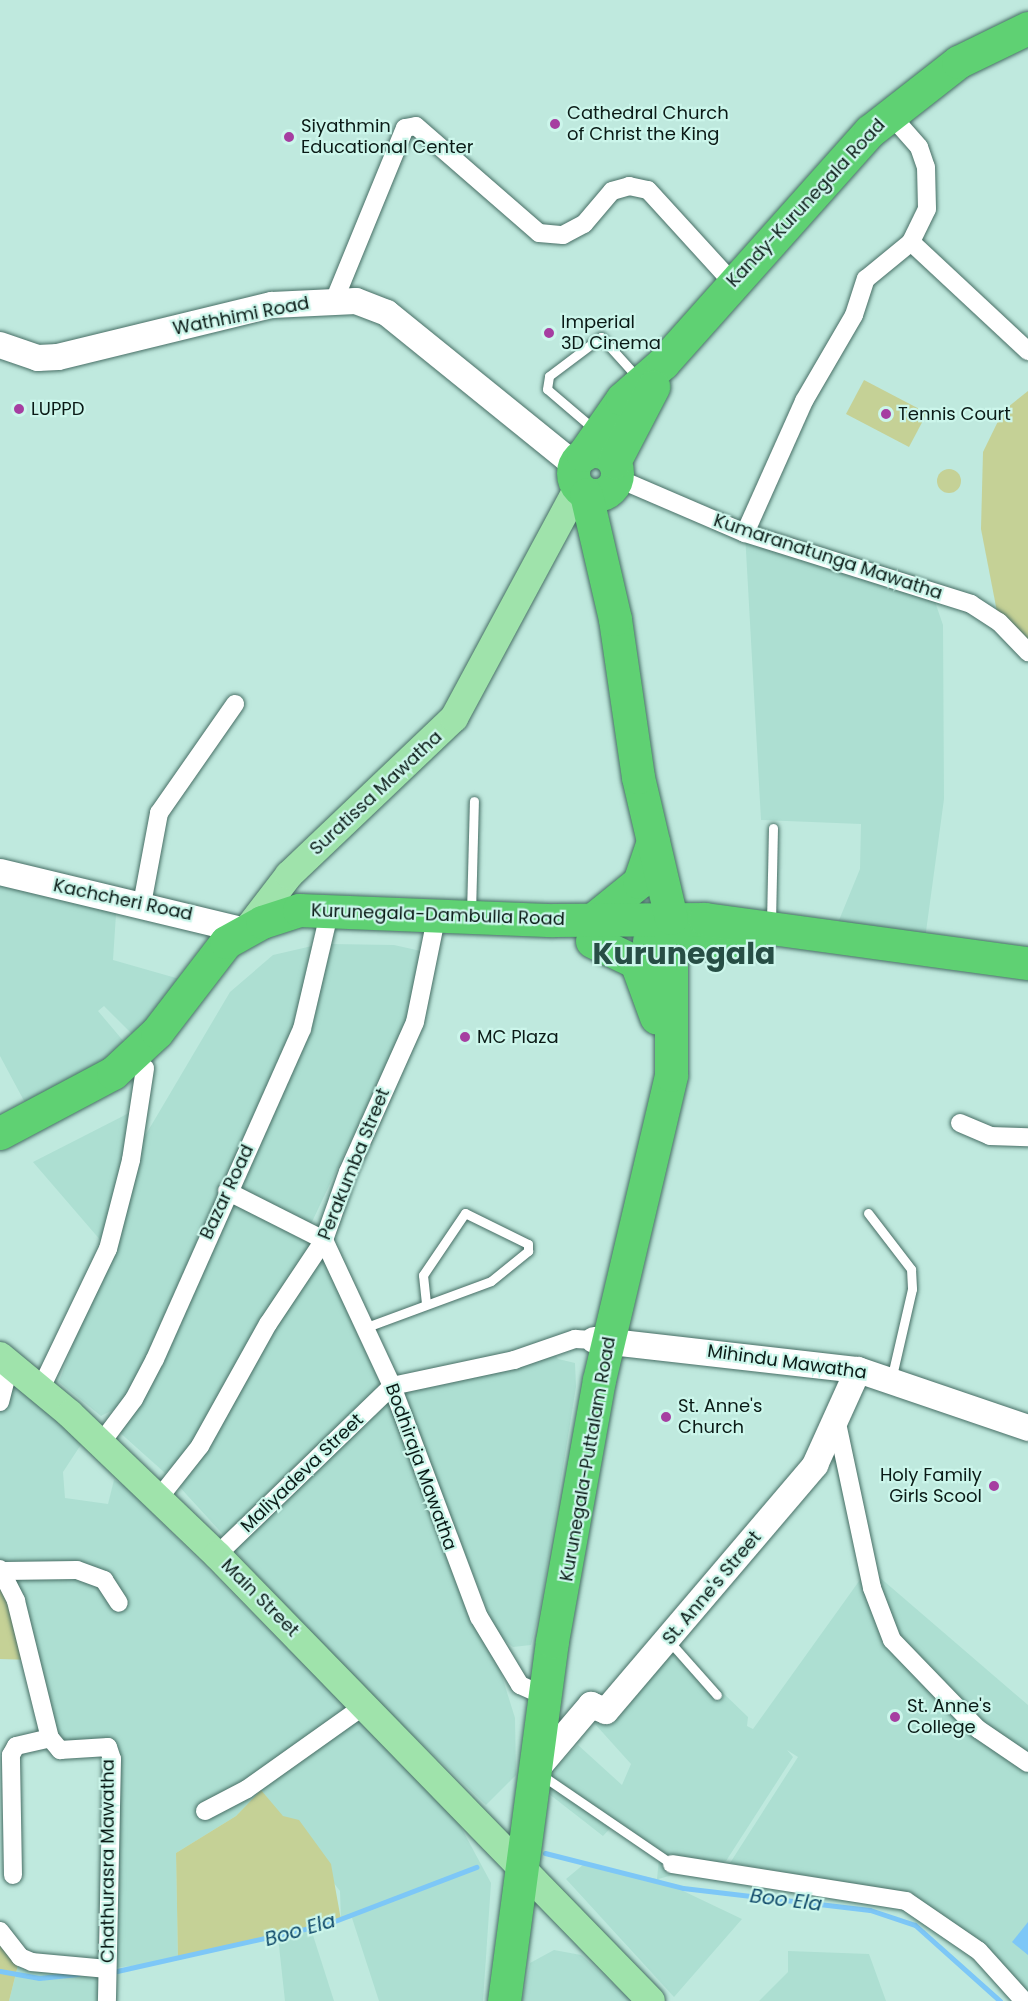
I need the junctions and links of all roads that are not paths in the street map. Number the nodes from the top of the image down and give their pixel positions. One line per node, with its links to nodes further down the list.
1 (1028, 28): 2 (highway, Kandy-Kurunegala Road)
2 (889, 113): 3 (street); 4 (highway, Kandy-Kurunegala Road)
3 (911, 242): 7 (street); 10 (street)
4 (732, 282): 5 (street); 8 (highway, Kandy-Kurunegala Road)
5 (334, 301): 6 (street, Wathhimi Road); 9 (street, Wathhimi Road)
6 (0, 345)
7 (1028, 351)
8 (652, 373): 9 (highway, Kandy-Kurunegala Road); 9 (lane)
9 (595, 470): 10 (street, Kumaranatunga Mawatha); 15 (highway); 21 (main road, Suratissa Mawatha)
10 (745, 533): 11 (street, Kumaranatunga Mawatha)
11 (1028, 652)
12 (235, 704): 17 (street)
13 (474, 801): 18 (lane)
14 (773, 828): 23 (lane)
15 (653, 841): 22 (highway); 23 (highway); 24 (highway)
16 (0, 873): 17 (street, Kachcheri Road)
17 (142, 904): 21 (street, Kachcheri Road)
18 (471, 915): 20 (highway, Kurunegala-Dambulla Road); 24 (highway, Kurunegala-Dambulla Road)
19 (329, 920): 20 (highway, Kurunegala-Dambulla Road); 21 (highway, Kurunegala-Dambulla Road); 28 (highway, Kurunegala-Dambulla Road); 33 (street, Bazar Road)
20 (436, 924): 24 (highway, Kurunegala-Dambulla Road); 35 (street, Perakumba Street)
21 (246, 930): 30 (highway, Kurunegala-Dambulla Road)
22 (662, 930): 23 (highway, Kurunegala-Dambulla Road); 24 (highway, Kurunegala-Dambulla Road); 27 (highway, Kurunegala-Puttalam Road)
23 (755, 930): 25 (highway); 26 (highway); 27 (highway)
24 (592, 931): 27 (highway)
25 (1028, 963)
26 (1028, 982)
27 (665, 1016): 38 (highway, Kurunegala-Puttalam Road)
28 (145, 1068): 32 (highway, Kurunegala-Dambulla Road); 43 (street)
29 (960, 1123): 31 (street)
30 (0, 1133)
31 (1028, 1137)
32 (0, 1150)
33 (227, 1191): 35 (street); 47 (street, Bazar Road)
34 (868, 1214): 41 (lane)
35 (324, 1240): 37 (street, Bodhiraja Mawatha); 48 (street, Perakumba Street)
36 (426, 1305): 36 (lane); 37 (lane)
37 (364, 1328): 42 (street, Bodhiraja Mawatha)
38 (601, 1341): 40 (street, Mihindu Mawatha); 42 (street); 53 (highway, Kurunegala-Puttalam Road)
39 (5, 1359): 43 (main road, Main Street); 44 (street)
40 (858, 1370): 41 (street, Mihindu Mawatha); 45 (street, St. Anne's Street)
41 (891, 1380): 46 (street, Mihindu Mawatha)
42 (392, 1386): 49 (street, Maliyadeva Street); 53 (street, Bodhiraja Mawatha)
43 (41, 1388): 47 (main road, Main Street)
44 (0, 1402)
45 (837, 1422): 52 (street, St. Anne's Street); 57 (street)
46 (1025, 1422)
47 (101, 1443): 48 (main road, Main Street)
48 (159, 1498): 49 (main road, Main Street)
49 (218, 1555): 55 (main road, Main Street)
50 (2, 1570): 51 (street); 56 (street)
51 (119, 1604)
52 (668, 1641): 54 (lane); 58 (street, St. Anne's Street)
53 (534, 1692): 58 (highway, Kurunegala-Puttalam Road)
54 (717, 1695)
55 (365, 1705): 59 (street); 60 (main road, Main Street)
56 (50, 1738): 62 (street); 64 (street, Chathurasra Mawatha)
57 (1028, 1763)
58 (528, 1768): 60 (highway, Kurunegala-Puttalam Road); 61 (lane)
59 (205, 1811)
60 (516, 1863): 66 (highway, Kurunegala-Puttalam Road); 67 (highway, Kurunegala-Puttalam Road); 68 (main road, Main Street)
61 (672, 1864): 69 (street)
62 (13, 1875)
63 (0, 1931): 64 (street)
64 (107, 1969): 65 (street, Chathurasra Mawatha)
65 (107, 2001)
66 (490, 2001)
67 (504, 2001)
68 (651, 2001)
69 (1024, 2001)

